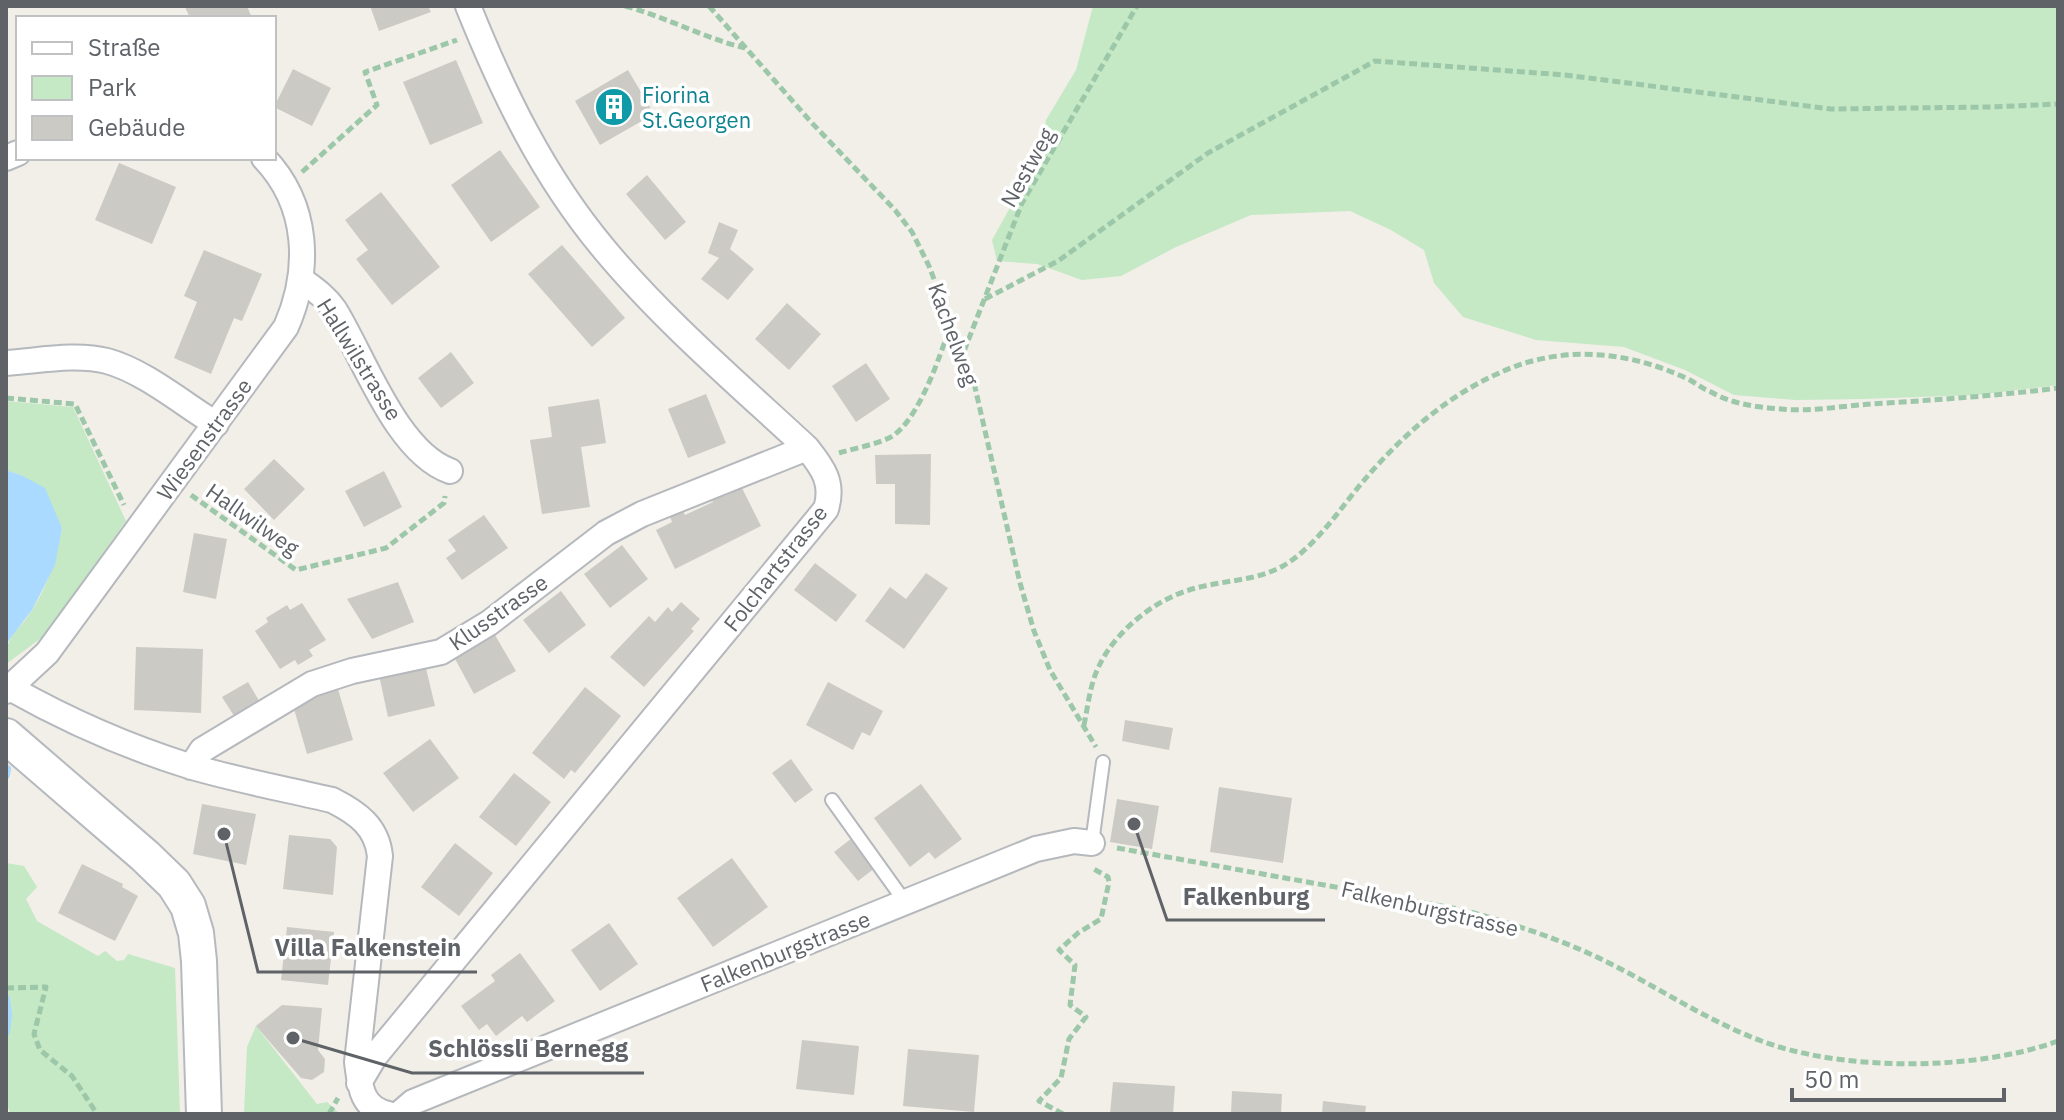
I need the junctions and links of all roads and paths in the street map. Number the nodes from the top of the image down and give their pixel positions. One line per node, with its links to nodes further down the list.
1 (468, 6): 18 (street, Folchartstrasse)
2 (625, 6): 6 (path)
3 (709, 6): 6 (path, Kachelweg)
4 (1137, 6): 11 (path, Nestweg)
5 (456, 40): 9 (path)
6 (746, 48): 12 (path, Kachelweg)
7 (2058, 104): 11 (path)
8 (265, 160): 10 (street, Wiesenstrasse)
9 (300, 174)
10 (302, 280): 17 (street, Wiesenstrasse); 20 (street, Hallwilstrasse)
11 (985, 299): 13 (path, Nestweg)
12 (956, 333): 13 (path, Kachelweg); 19 (path)
13 (964, 353): 15 (path, Kachelweg)
14 (6, 363): 17 (street)
15 (2058, 388)
16 (6, 398): 22 (path)
17 (216, 424): 23 (street, Wiesenstrasse)
18 (807, 448): 26 (street, Klusstrasse); 33 (street, Folchartstrasse)
19 (835, 454)
20 (450, 471): 21 (path, Hallwilweg)
21 (186, 492)
22 (128, 515)
23 (8, 689): 26 (street)
24 (6, 736): 35 (street)
25 (1103, 762): 28 (lane)
26 (191, 767): 33 (street)
27 (832, 800): 30 (lane)
28 (1092, 843): 30 (street, Falkenburgstrasse); 32 (path, Falkenburgstrasse)
29 (1102, 874): 38 (path)
30 (905, 902): 37 (street, Falkenburgstrasse)
31 (6, 988): 34 (path)
32 (2058, 1041)
33 (359, 1083): 36 (street)
34 (97, 1114)
35 (204, 1114)
36 (388, 1114)
37 (399, 1114)
38 (1063, 1114)

